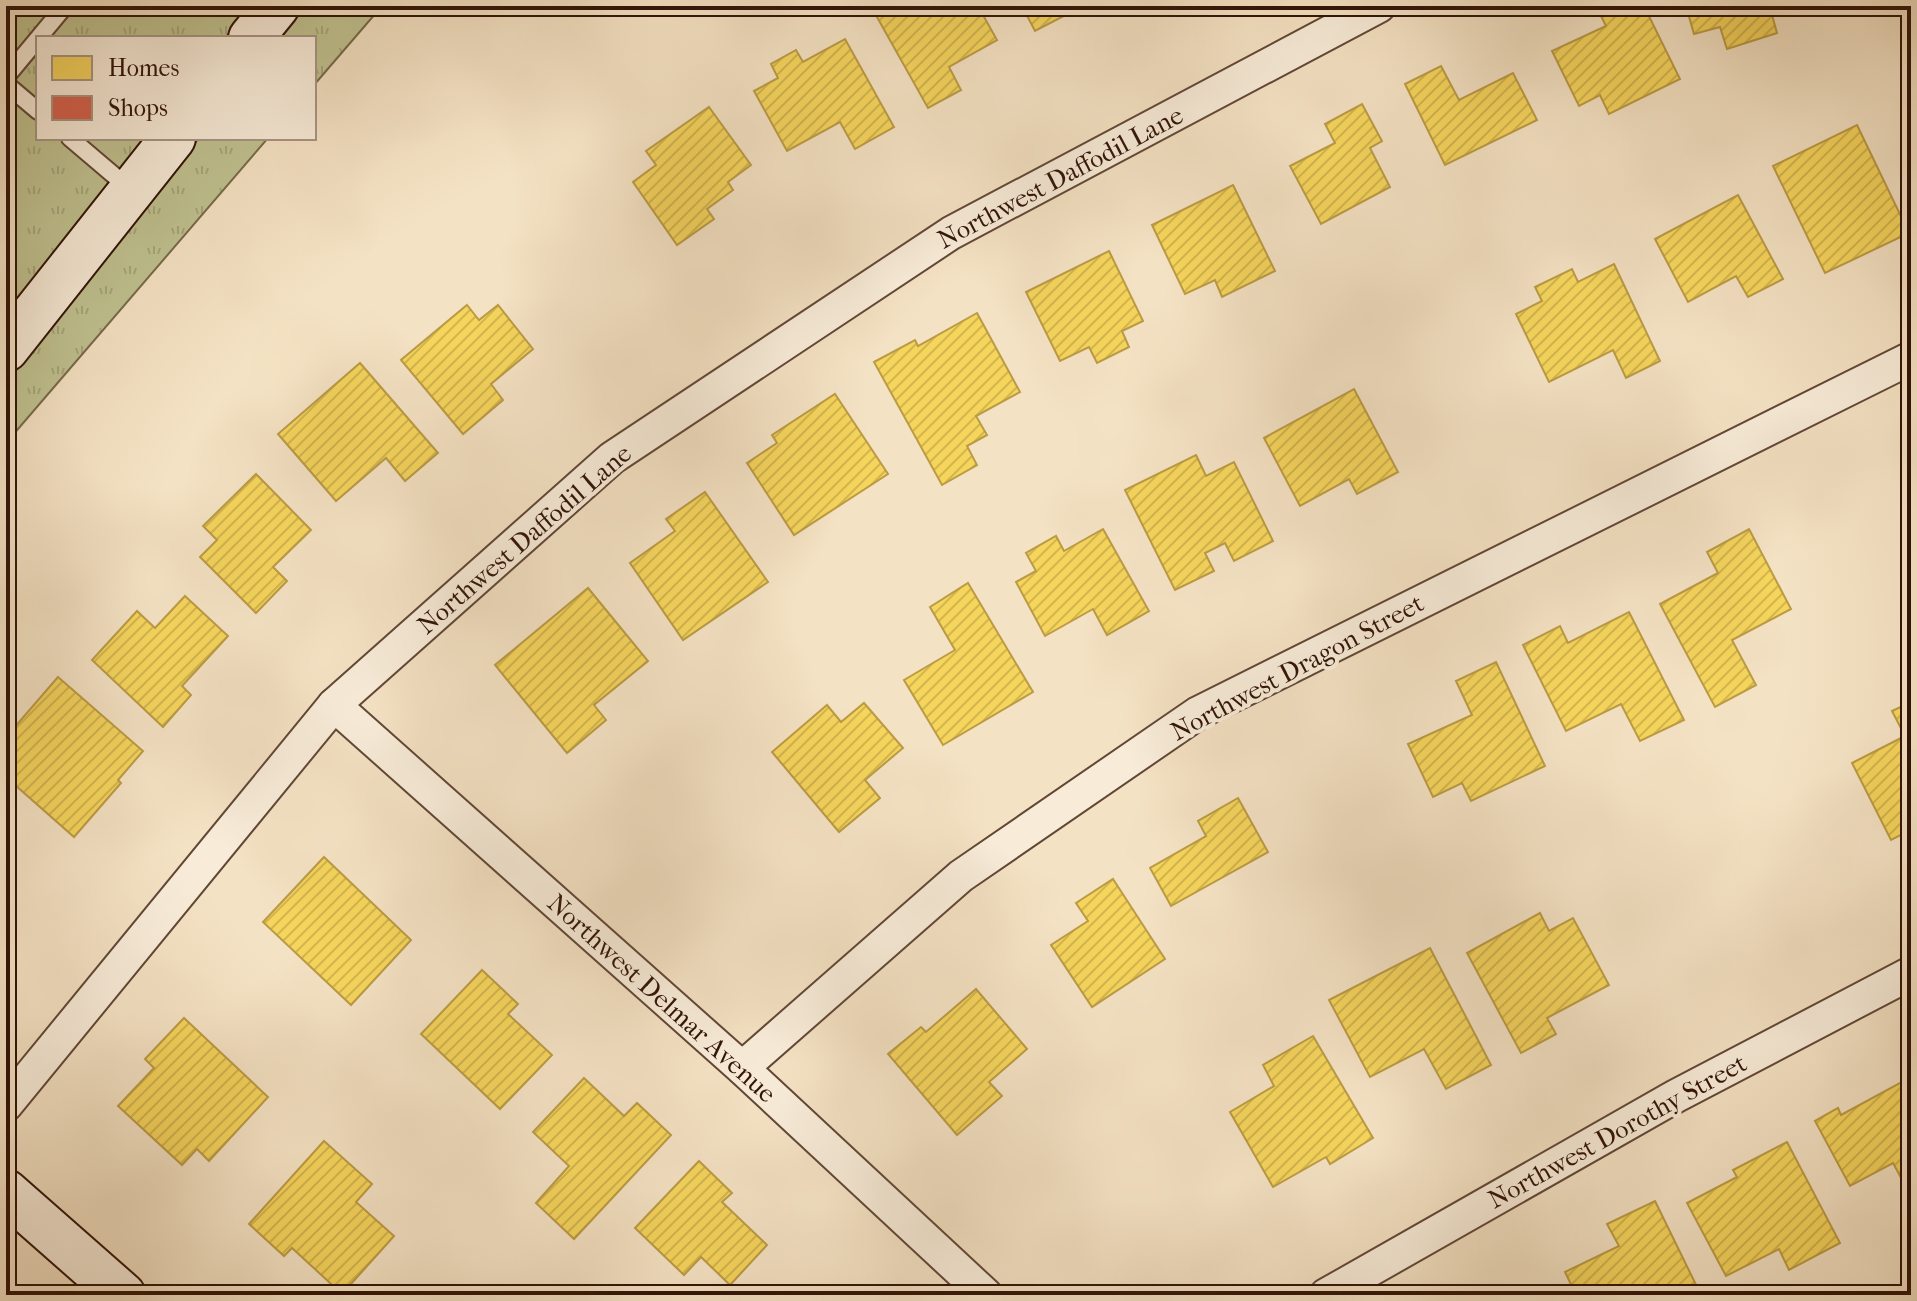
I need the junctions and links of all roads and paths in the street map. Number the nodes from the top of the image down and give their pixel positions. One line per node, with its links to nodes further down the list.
1 (65, 6): 4 (lane)
2 (277, 6): 5 (street)
3 (1379, 6): 15 (street, Northwest Daffodil Lane)
4 (40, 36)
5 (253, 36)
6 (36, 41): 7 (lane)
7 (6, 77)
8 (6, 84): 9 (lane)
9 (36, 109)
10 (72, 140): 12 (lane)
11 (171, 140): 12 (street)
12 (132, 190): 13 (street)
13 (6, 349)
14 (1911, 358): 17 (street, Northwest Dragon Street)
15 (334, 705): 17 (street, Northwest Delmar Avenue); 18 (street, Northwest Daffodil Lane)
16 (1911, 973): 22 (street, Northwest Dorothy Street)
17 (742, 1068): 21 (street, Northwest Delmar Avenue)
18 (6, 1105)
19 (6, 1192): 20 (street)
20 (123, 1295)
21 (986, 1295)
22 (1326, 1295)

